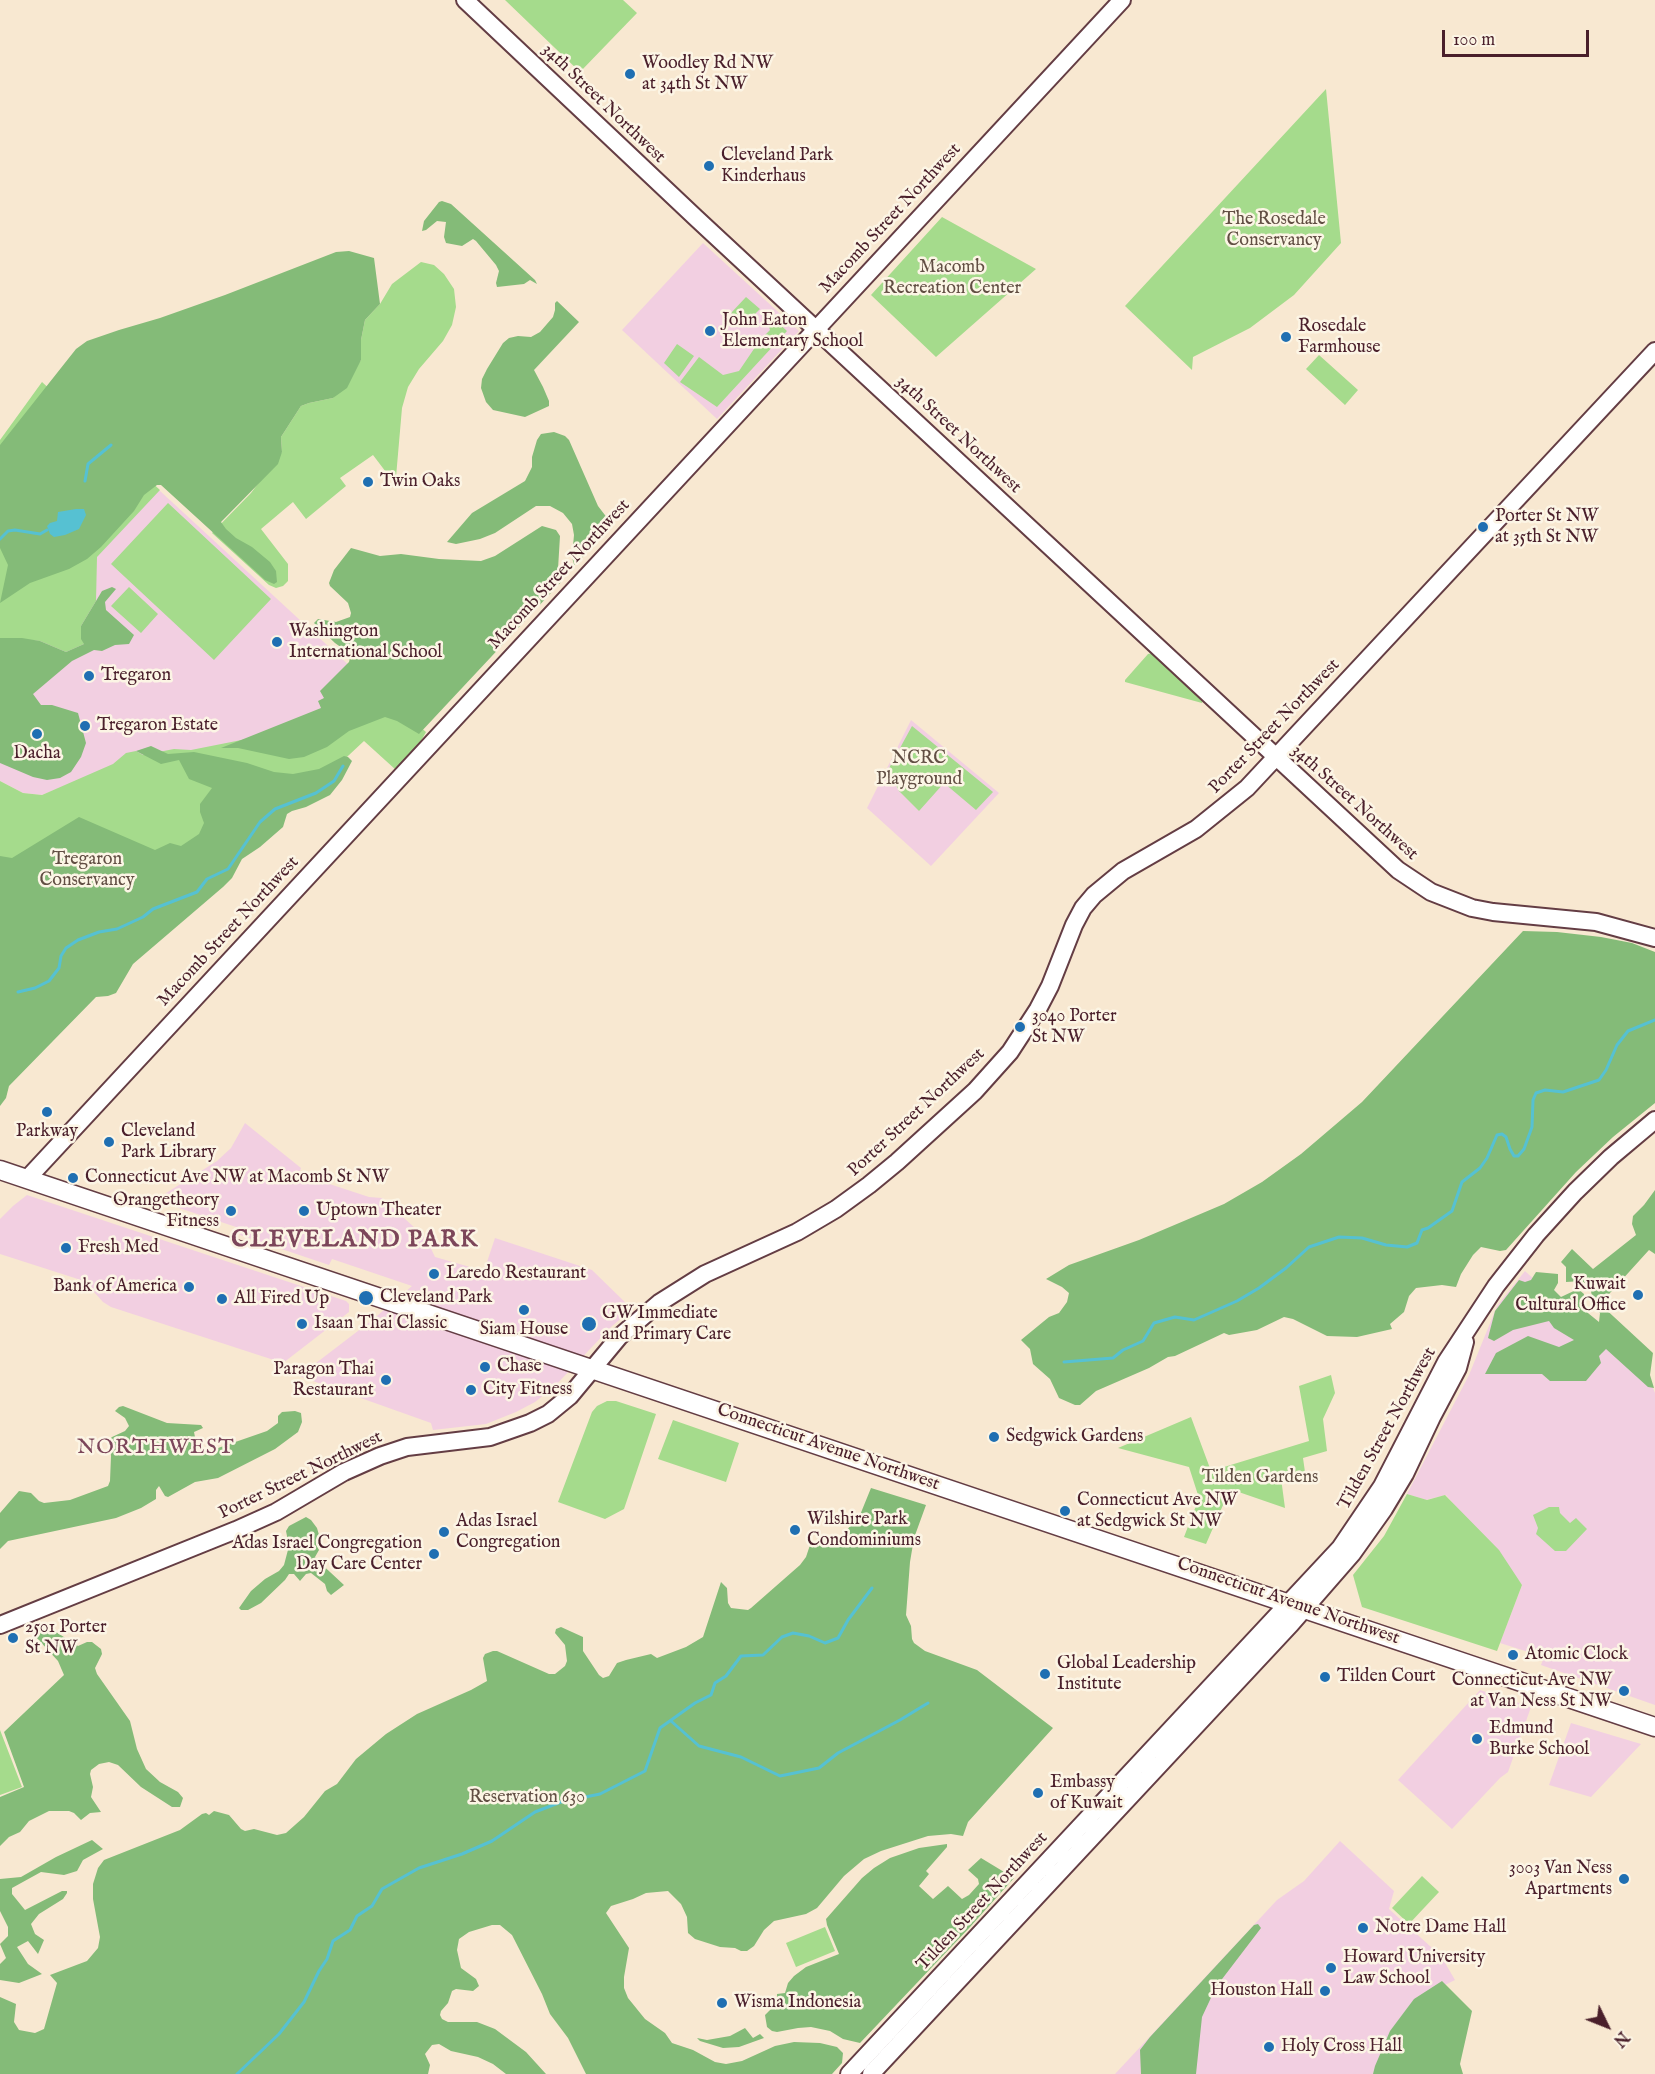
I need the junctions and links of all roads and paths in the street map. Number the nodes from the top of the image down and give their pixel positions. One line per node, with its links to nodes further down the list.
1 (465, 0): 3 (street, 34th Street Northwest)
2 (1122, 0): 3 (street, Macomb Street Northwest)
3 (816, 329): 5 (street, 34th Street Northwest); 9 (street, Macomb Street Northwest)
4 (1655, 351): 5 (street, Porter Street Northwest)
5 (1276, 758): 6 (street, 34th Street Northwest); 10 (street, Porter Street Northwest)
6 (1655, 938)
7 (1655, 1120): 11 (street, Tilden Street Northwest)
8 (0, 1170): 9 (main road, Connecticut Avenue Northwest)
9 (27, 1179): 10 (main road, Connecticut Avenue Northwest)
10 (592, 1368): 11 (main road, Connecticut Avenue Northwest); 12 (street, Porter Street Northwest)
11 (1297, 1606): 13 (main road, Connecticut Avenue Northwest); 14 (street, Tilden Street Northwest); 15 (street, Tilden Street Northwest)
12 (0, 1625)
13 (1655, 1726)
14 (849, 2074)
15 (871, 2074)

